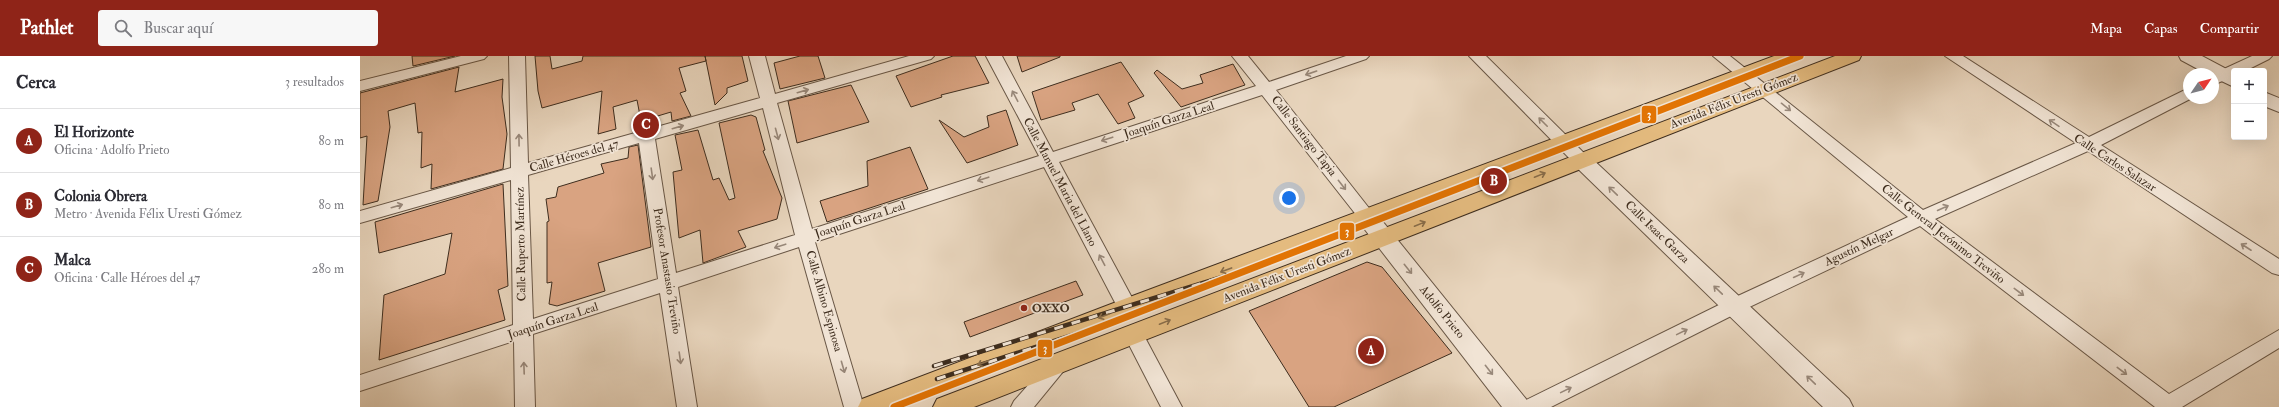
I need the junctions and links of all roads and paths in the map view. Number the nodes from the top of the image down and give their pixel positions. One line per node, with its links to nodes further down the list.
1 (479, 56): 17 (street)
2 (517, 56): 29 (street, Calle Ruperto Martínez, one-way to 2)
3 (756, 56): 22 (street, Calle Albino Espinosa)
4 (926, 56): 22 (street, Calle Héroes del 47, one-way to 4)
5 (994, 56): 27 (street, Calle Manuel Maria del Llano, one-way to 5)
6 (1240, 56): 18 (street, Calle Santiago Tapia)
7 (1361, 56): 18 (street, Joaquín Garza Leal, one-way to 18)
8 (1477, 56): 25 (street, Calle Isaac Garza, one-way to 8)
9 (1721, 56): 15 (street, Calle General Jerónimo Treviño)
10 (1791, 56): 15 (main road, Avenida Félix Uresti Gómez)
11 (1852, 56): 19 (main road, Avenida Félix Uresti Gómez)
12 (1953, 56): 26 (street, Calle Carlos Salazar, one-way to 12)
13 (2188, 56): 16 (street)
14 (2264, 56): 16 (street)
15 (1744, 74): 19 (street, Calle General Jerónimo Treviño); 25 (main road, Avenida Félix Uresti Gómez)
16 (2223, 79)
17 (360, 86)
18 (1267, 88): 27 (street, Joaquín Garza Leal, one-way to 27); 31 (street, Calle Santiago Tapia, one-way to 31)
19 (1764, 89): 28 (main road, Avenida Félix Uresti Gómez); 32 (street, Calle General Jerónimo Treviño, one-way to 32)
20 (2183, 95): 26 (street, Agustín Melgar)
21 (2267, 100): 23 (street)
22 (768, 101): 24 (street, Calle Héroes del 47, one-way to 22); 33 (street, Calle Albino Espinosa, one-way to 33)
23 (2279, 106)
24 (646, 136): 29 (street, Calle Héroes del 47); 36 (street, Profesor Anastasio Treviño, one-way to 36)
25 (1564, 143): 28 (street, Calle Isaac Garza); 31 (main road, Avenida Félix Uresti Gómez)
26 (2087, 145): 32 (street, Agustín Melgar, one-way to 26); 35 (street, Calle Carlos Salazar, one-way to 26)
27 (1048, 158): 33 (street, Joaquín Garza Leal, one-way to 33); 38 (street, Calle Manuel Maria del Llano, one-way to 27)
28 (1580, 159): 34 (main road, Avenida Félix Uresti Gómez, one-way to 28); 37 (street, Calle Isaac Garza, one-way to 28)
29 (519, 171): 30 (street, Calle Héroes del 47, one-way to 29); 39 (street, Calle Ruperto Martínez)
30 (360, 217)
31 (1367, 217): 34 (street, Adolfo Prieto); 38 (main road, Avenida Félix Uresti Gómez, one-way to 38)
32 (1921, 218): 37 (street, Agustín Melgar, one-way to 32); 44 (street, Calle General Jerónimo Treviño, one-way to 44)
33 (805, 238): 36 (street, Joaquín Garza Leal, one-way to 36); 47 (street, Calle Albino Espinosa, one-way to 47)
34 (1383, 238): 40 (main road, Avenida Félix Uresti Gómez, one-way to 34); 52 (street, Adolfo Prieto, one-way to 52)
35 (2279, 268)
36 (669, 283): 39 (street, Joaquín Garza Leal); 46 (street, Profesor Anastasio Treviño, one-way to 46)
37 (1734, 306): 53 (street, Agustín Melgar, one-way to 37); 54 (street, Calle Isaac Garza, one-way to 37)
38 (1128, 307): 48 (main road, Avenida Félix Uresti Gómez, one-way to 48)
39 (523, 330): 43 (street, Joaquín Garza Leal); 45 (street, Calle Ruperto Martínez, one-way to 39)
40 (1134, 335): 42 (main road, Avenida Félix Uresti Gómez); 51 (street)
41 (2279, 338): 44 (street)
42 (1060, 363): 49 (main road, Avenida Félix Uresti Gómez); 50 (street)
43 (360, 383)
44 (2167, 406)
45 (525, 407)
46 (687, 407)
47 (854, 407)
48 (871, 407)
49 (946, 407)
50 (1021, 407)
51 (1172, 407)
52 (1517, 407)
53 (1531, 407)
54 (1840, 407)

